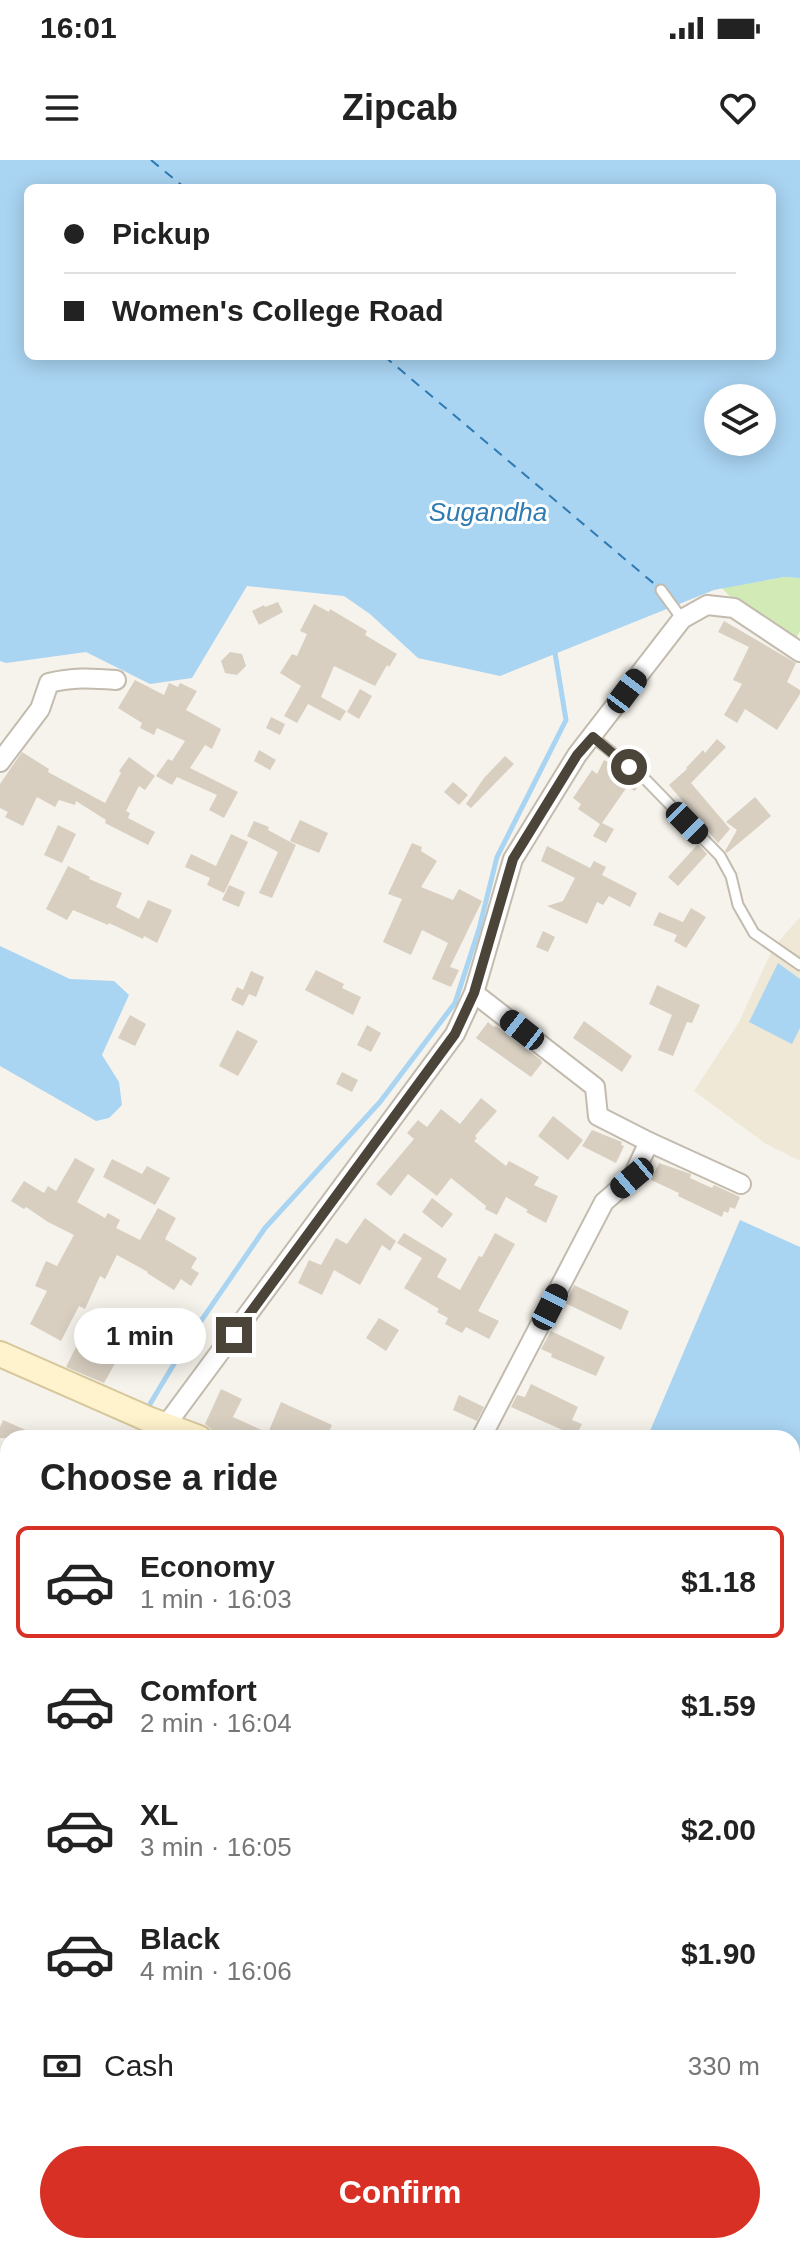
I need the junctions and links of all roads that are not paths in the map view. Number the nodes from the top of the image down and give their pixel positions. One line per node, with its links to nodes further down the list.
1 (661, 590): 2 (lane)
2 (682, 619): 3 (street); 5 (street)
3 (800, 652)
4 (116, 680): 6 (street)
5 (593, 737): 7 (lane); 8 (street)
6 (0, 762)
7 (800, 965)
8 (474, 993): 9 (street); 13 (street)
9 (649, 1142): 10 (street); 14 (street)
10 (741, 1184)
11 (0, 1354): 12 (main road)
12 (159, 1430)
13 (164, 1430)
14 (485, 1430)

